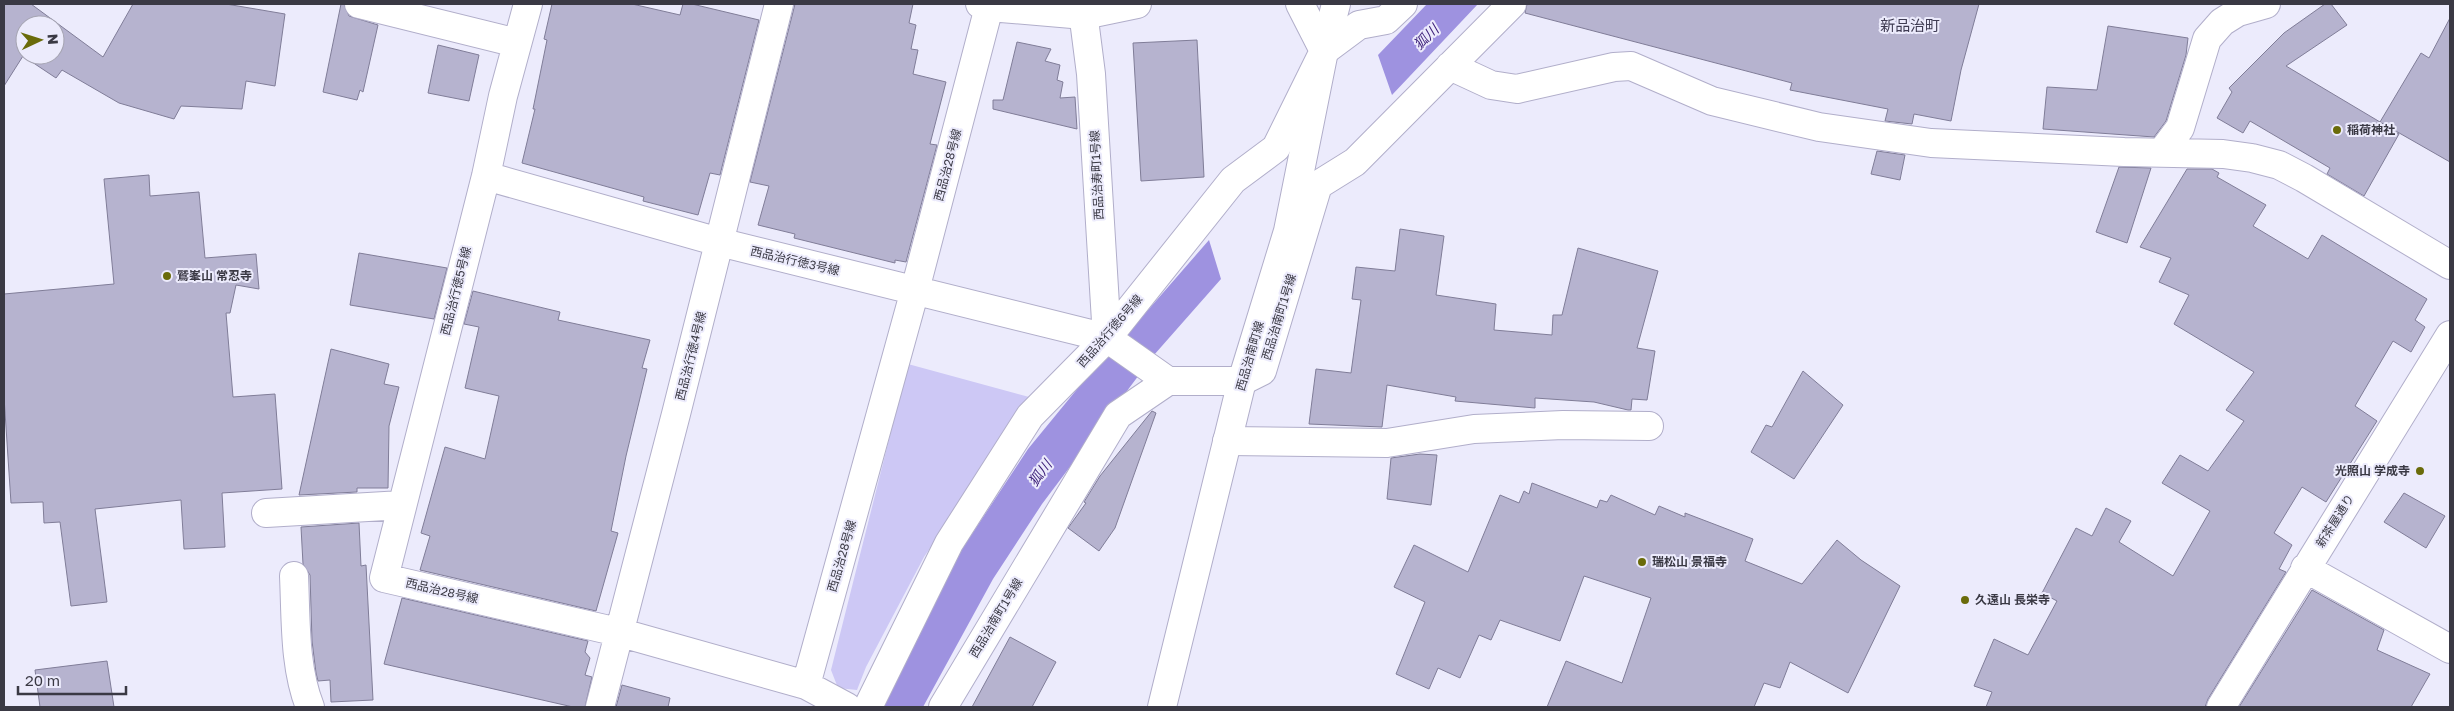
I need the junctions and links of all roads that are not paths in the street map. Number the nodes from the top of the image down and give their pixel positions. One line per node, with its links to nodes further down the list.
1 (359, 4): 12 (street)
2 (528, 4): 12 (street, 西品治行徳5号線)
3 (778, 4): 17 (street, 西品治行徳4号線)
4 (1137, 4): 11 (street)
5 (1300, 4): 13 (street)
6 (1336, 4): 13 (street, 西品治南町線)
7 (1404, 4): 13 (street, 西品治行徳6号線)
8 (1512, 4): 14 (street, 西品治南町1号線)
9 (2266, 4): 15 (street)
10 (984, 5): 11 (street); 19 (street, 西品治28号線)
11 (1083, 9): 21 (street, 西品治寿町1号線)
12 (518, 43): 16 (street, 西品治行徳5号線)
13 (1324, 51): 21 (street, 西品治行徳6号線); 23 (street, 西品治南町線)
14 (1450, 66): 15 (street); 23 (street, 西品治南町1号線)
15 (2162, 152): 18 (street)
16 (486, 176): 17 (street, 西品治行徳3号線); 26 (street, 西品治行徳5号線)
17 (719, 242): 19 (street, 西品治行徳3号線); 31 (street, 西品治行徳4号線)
18 (2450, 265)
19 (916, 290): 21 (street, 西品治行徳3号線); 33 (street, 西品治28号線)
20 (2450, 335): 28 (street, 新茶屋通り)
21 (1111, 341): 22 (street); 37 (street, 西品治行徳6号線)
22 (1160, 375): 23 (street); 38 (street, 西品治南町1号線)
23 (1242, 381): 25 (street, 西品治南町線)
24 (1648, 426): 25 (street)
25 (1227, 441): 39 (street, 西品治南町線)
26 (402, 506): 27 (street); 30 (street, 西品治行徳5号線)
27 (266, 513)
28 (2305, 568): 32 (street); 40 (street, 新茶屋通り)
29 (294, 576): 34 (street)
30 (384, 578): 31 (street, 西品治28号線)
31 (618, 632): 33 (street, 西品治28号線); 35 (street, 西品治行徳4号線)
32 (2450, 649)
33 (806, 685): 36 (street)
34 (310, 707)
35 (600, 707)
36 (847, 707)
37 (868, 707)
38 (943, 707)
39 (1162, 707)
40 (2221, 707)

